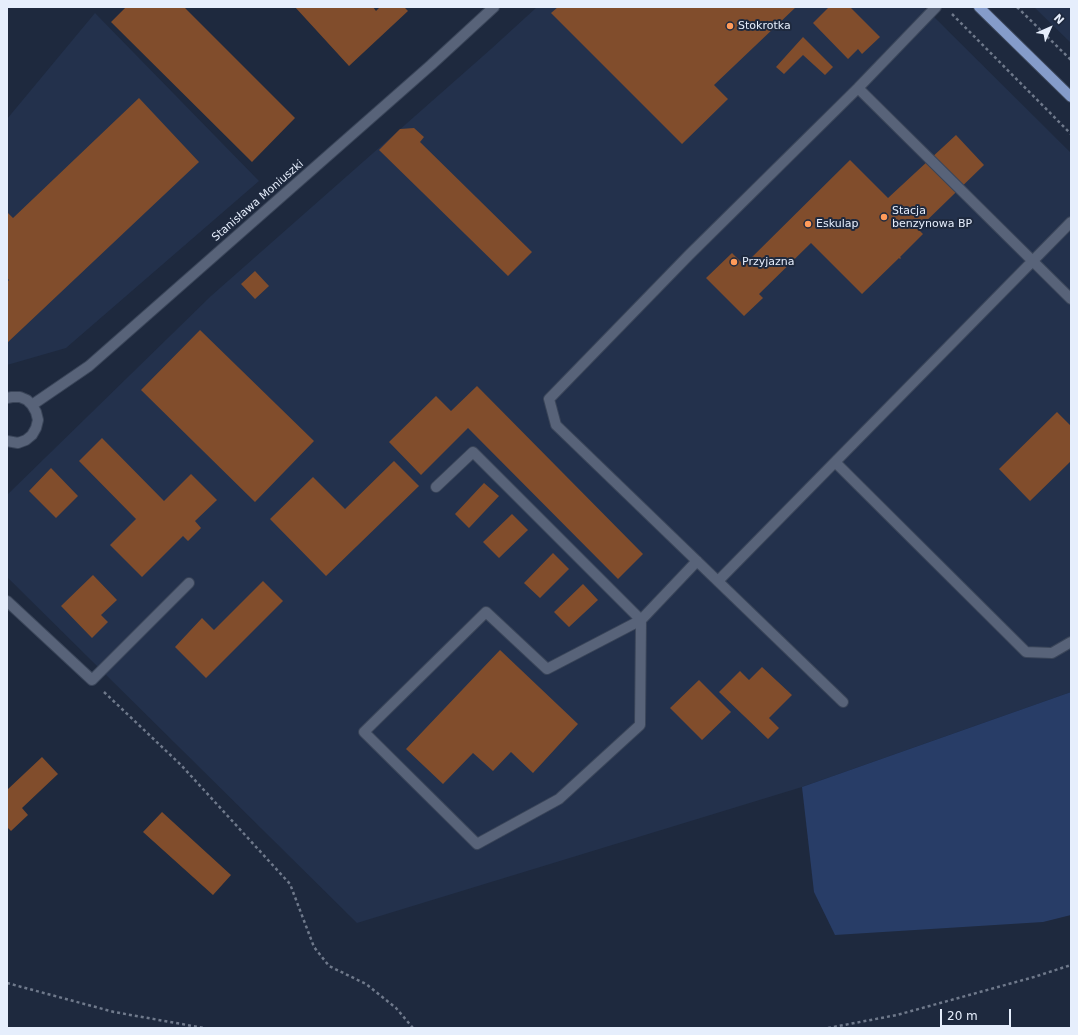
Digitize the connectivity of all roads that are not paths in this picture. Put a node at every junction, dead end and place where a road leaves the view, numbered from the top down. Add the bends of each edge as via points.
1 (494, 7) edge
2 (936, 7) edge
3 (979, 7) edge
4 (858, 88) junction
5 (1071, 97) edge
6 (1071, 222) edge
7 (1034, 260) junction
8 (1071, 298) edge
9 (7, 398) edge
10 (32, 405) junction
11 (7, 441) edge
12 (835, 462) junction
13 (436, 487) dead end
14 (697, 561) junction
15 (718, 581) junction
16 (189, 583) dead end
17 (7, 601) edge
18 (641, 620) junction
19 (1071, 642) edge
20 (843, 702) dead end

1 - 10 street, Stanisława Moniuszki via 89,366
2 - 4 street
3 - 5 main road
4 - 7 street
4 - 14 street via 689,255 549,399 556,425
6 - 7 street
7 - 8 street
7 - 12 street
9 - 10 street via 20,397
10 - 11 street via 38,420 32,435 18,443
12 - 15 street
12 - 19 street via 1026,652 1052,653
13 - 18 street via 473,452
14 - 15 street
14 - 18 street
15 - 20 street
16 - 17 street via 92,680
18 - 18 street via 547,669 486,612 364,732 477,844 559,799 640,725

